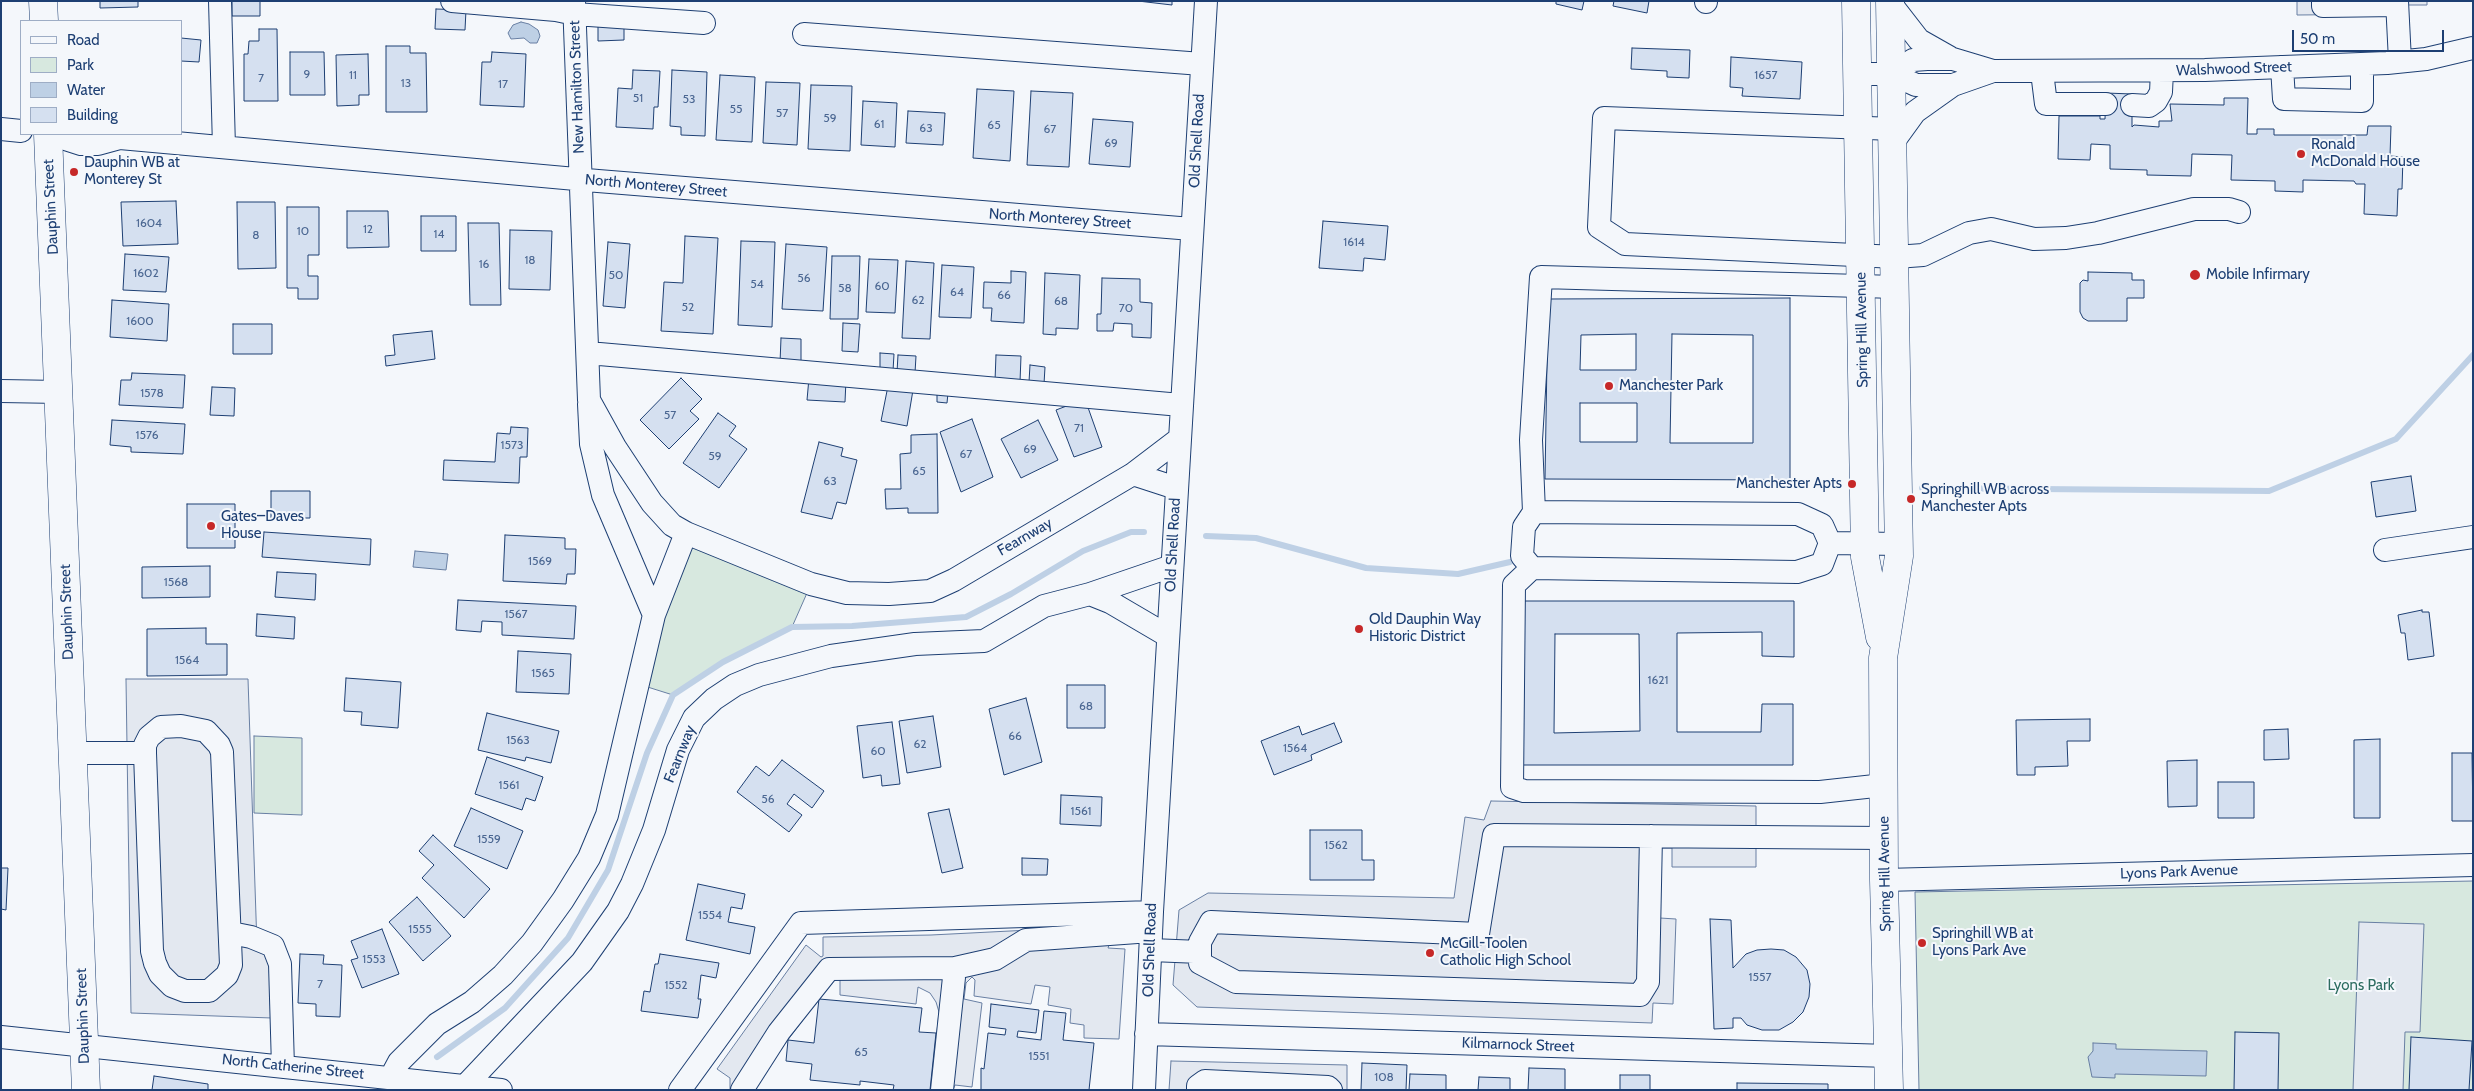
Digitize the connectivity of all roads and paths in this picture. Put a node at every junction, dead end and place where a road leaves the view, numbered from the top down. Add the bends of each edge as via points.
1 (43, 1) edge
2 (220, 1) edge
3 (452, 1) edge
4 (1206, 1) edge
5 (1856, 1) edge
6 (2324, 1) edge
7 (1890, 2) edge
8 (2397, 3) edge
9 (574, 8) edge
10 (44, 20) edge
11 (704, 23) dead end
12 (804, 34) dead end
13 (2473, 48) edge
14 (1953, 59) junction
15 (2400, 61) junction
16 (1202, 64) junction
17 (2362, 64) junction
18 (2282, 67) junction
19 (1993, 71) junction
20 (2162, 71) junction
21 (2042, 72) junction
22 (1858, 74) junction
23 (1892, 74) junction
24 (1953, 85) junction
25 (2106, 104) dead end
26 (2132, 105) dead end
27 (1859, 128) junction
28 (1, 129) edge
29 (20, 131) edge
30 (49, 135) edge
31 (52, 135) edge
32 (1894, 135) junction
33 (116, 136) edge
34 (224, 146) junction
35 (580, 180) junction
36 (2239, 212) dead end
37 (1192, 229) junction
38 (1861, 256) junction
39 (1896, 257) junction
40 (1861, 287) junction
41 (1896, 287) junction
42 (588, 353) junction
43 (1, 391) edge
44 (60, 392) junction
45 (589, 400) junction
46 (1181, 406) junction
47 (1180, 439) junction
48 (1133, 474) junction
49 (1176, 488) junction
50 (1534, 512) junction
51 (686, 534) junction
52 (2473, 537) edge
53 (1830, 543) junction
54 (1864, 544) junction
55 (1899, 544) junction
56 (2385, 550) dead end
57 (1172, 566) junction
58 (1532, 568) junction
59 (1090, 594) junction
60 (654, 614) junction
61 (1168, 636) junction
62 (1884, 658) junction
63 (71, 753) junction
64 (145, 753) junction
65 (1884, 785) junction
66 (1651, 836) junction
67 (1884, 838) junction
68 (2473, 865) edge
69 (1884, 880) junction
70 (1151, 931) junction
71 (231, 933) junction
72 (1200, 952) junction
73 (955, 968) junction
74 (1146, 1034) junction
75 (1, 1037) edge
76 (84, 1045) junction
77 (1889, 1056) junction
78 (283, 1067) junction
79 (391, 1077) junction
80 (315, 1080) edge
81 (465, 1086) junction
82 (86, 1090) edge
83 (501, 1090) edge
84 (680, 1090) edge
85 (742, 1090) edge
86 (942, 1090) edge
87 (1144, 1090) edge
88 (1198, 1090) edge
89 (1331, 1090) edge
90 (1889, 1090) edge

1 - 10 main road
2 - 34 street
3 - 9 street via 556,10
4 - 16 street, Old Shell Road
5 - 22 main road, Spring Hill Avenue
6 - 8 street via 2324,6
7 - 14 street, Walshwood Street via 1918,40
7 - 23 main road, Spring Hill Avenue
8 - 15 street
9 - 11 street
9 - 35 street, New Hamilton Street
12 - 16 street
13 - 15 street, Walshwood Street via 2426,59
14 - 19 street, Walshwood Street
14 - 23 street, Walshwood Street via 1913,60
15 - 17 street, Walshwood Street
16 - 37 street, Old Shell Road
17 - 18 street, Walshwood Street
17 - 18 street via 2362,101 2284,99
18 - 20 street, Walshwood Street
19 - 21 street, Walshwood Street
19 - 24 street, Walshwood Street
20 - 21 street, Walshwood Street
20 - 26 street via 2161,92 2156,101 2149,106
21 - 25 street via 2046,104
22 - 23 street, Walshwood Street
22 - 27 main road, Spring Hill Avenue
23 - 24 street, Walshwood Street via 1916,86
23 - 32 main road, Spring Hill Avenue
24 - 32 street, Walshwood Street via 1915,112
27 - 32 street
27 - 38 main road, Spring Hill Avenue
27 - 38 street via 1604,118 1599,227 1625,244
28 - 29 street
30 - 44 main road, Dauphin Street
31 - 33 street, North Monterey Street via 81,144 98,144
32 - 39 main road, Spring Hill Avenue
33 - 34 street, North Monterey Street
34 - 35 street, North Monterey Street
35 - 37 street, North Monterey Street
35 - 42 street, New Hamilton Street
36 - 39 street via 2194,209 2098,234 2066,238 2034,239 1992,229 1969,233 1923,256
37 - 46 street, Old Shell Road
38 - 39 street
38 - 40 main road, Spring Hill Avenue
39 - 41 main road, Spring Hill Avenue
40 - 41 street
40 - 50 street via 1541,277 1531,440
40 - 54 main road, Spring Hill Avenue
41 - 55 main road, Spring Hill Avenue
42 - 45 street, Fearnway
42 - 46 street
43 - 44 street
44 - 63 main road, Dauphin Street
45 - 51 street, Fearnway via 652,504 672,525
45 - 60 street, Fearnway via 591,444 603,495
46 - 47 street, Old Shell Road
47 - 48 street, Fearnway
47 - 49 street, Old Shell Road
48 - 49 street
48 - 51 street, Fearnway via 954,580 930,590 889,594 847,593 811,584
49 - 57 street, Old Shell Road
50 - 53 street via 1798,514 1822,525
50 - 58 street via 1524,526 1522,556
51 - 60 street
52 - 56 street
53 - 54 street
53 - 58 street via 1822,564 1797,572
54 - 55 street
54 - 62 main road, Spring Hill Avenue
55 - 62 main road, Spring Hill Avenue
57 - 59 street, Fearnway
57 - 61 street, Old Shell Road
58 - 65 street via 1514,585 1512,787 1524,791 1820,792
59 - 61 street
59 - 81 street, Fearnway via 1044,606 984,641 914,644 831,656 759,675 714,699 694,718 678,750 654,830 618,911 582,962
60 - 79 street via 607,815 589,858 532,943 472,1002 438,1024 399,1062
61 - 70 street, Old Shell Road
62 - 65 main road, Spring Hill Avenue
63 - 64 street
63 - 76 main road, Dauphin Street
64 - 71 street via 149,737 161,728 171,726 206,731 219,745 222,752
64 - 71 street via 152,951 160,974 172,986 185,991 209,991 227,975 231,965
65 - 67 main road, Spring Hill Avenue
66 - 67 street
66 - 72 street via 1494,835 1478,934 1211,922 1200,942
66 - 72 street via 1648,982 1640,995 1236,982 1200,963
67 - 69 main road, Spring Hill Avenue
68 - 69 street, Lyons Park Avenue
69 - 77 main road, Spring Hill Avenue
70 - 72 street
70 - 73 street via 1026,940 995,959
70 - 74 street, Old Shell Road
70 - 84 street via 801,922
71 - 78 street via 273,946 280,964
73 - 85 street via 829,969 779,1032
73 - 86 street
74 - 77 street, Kilmarnock Street
74 - 87 street, Old Shell Road
75 - 76 street, North Catherine Street
76 - 78 street, North Catherine Street
76 - 82 main road, Dauphin Street
77 - 90 main road, Spring Hill Avenue
78 - 80 street, North Catherine Street
79 - 80 street, North Catherine Street
79 - 81 street, North Catherine Street
81 - 83 street, North Catherine Street
88 - 89 street via 1205,1081 1328,1087

